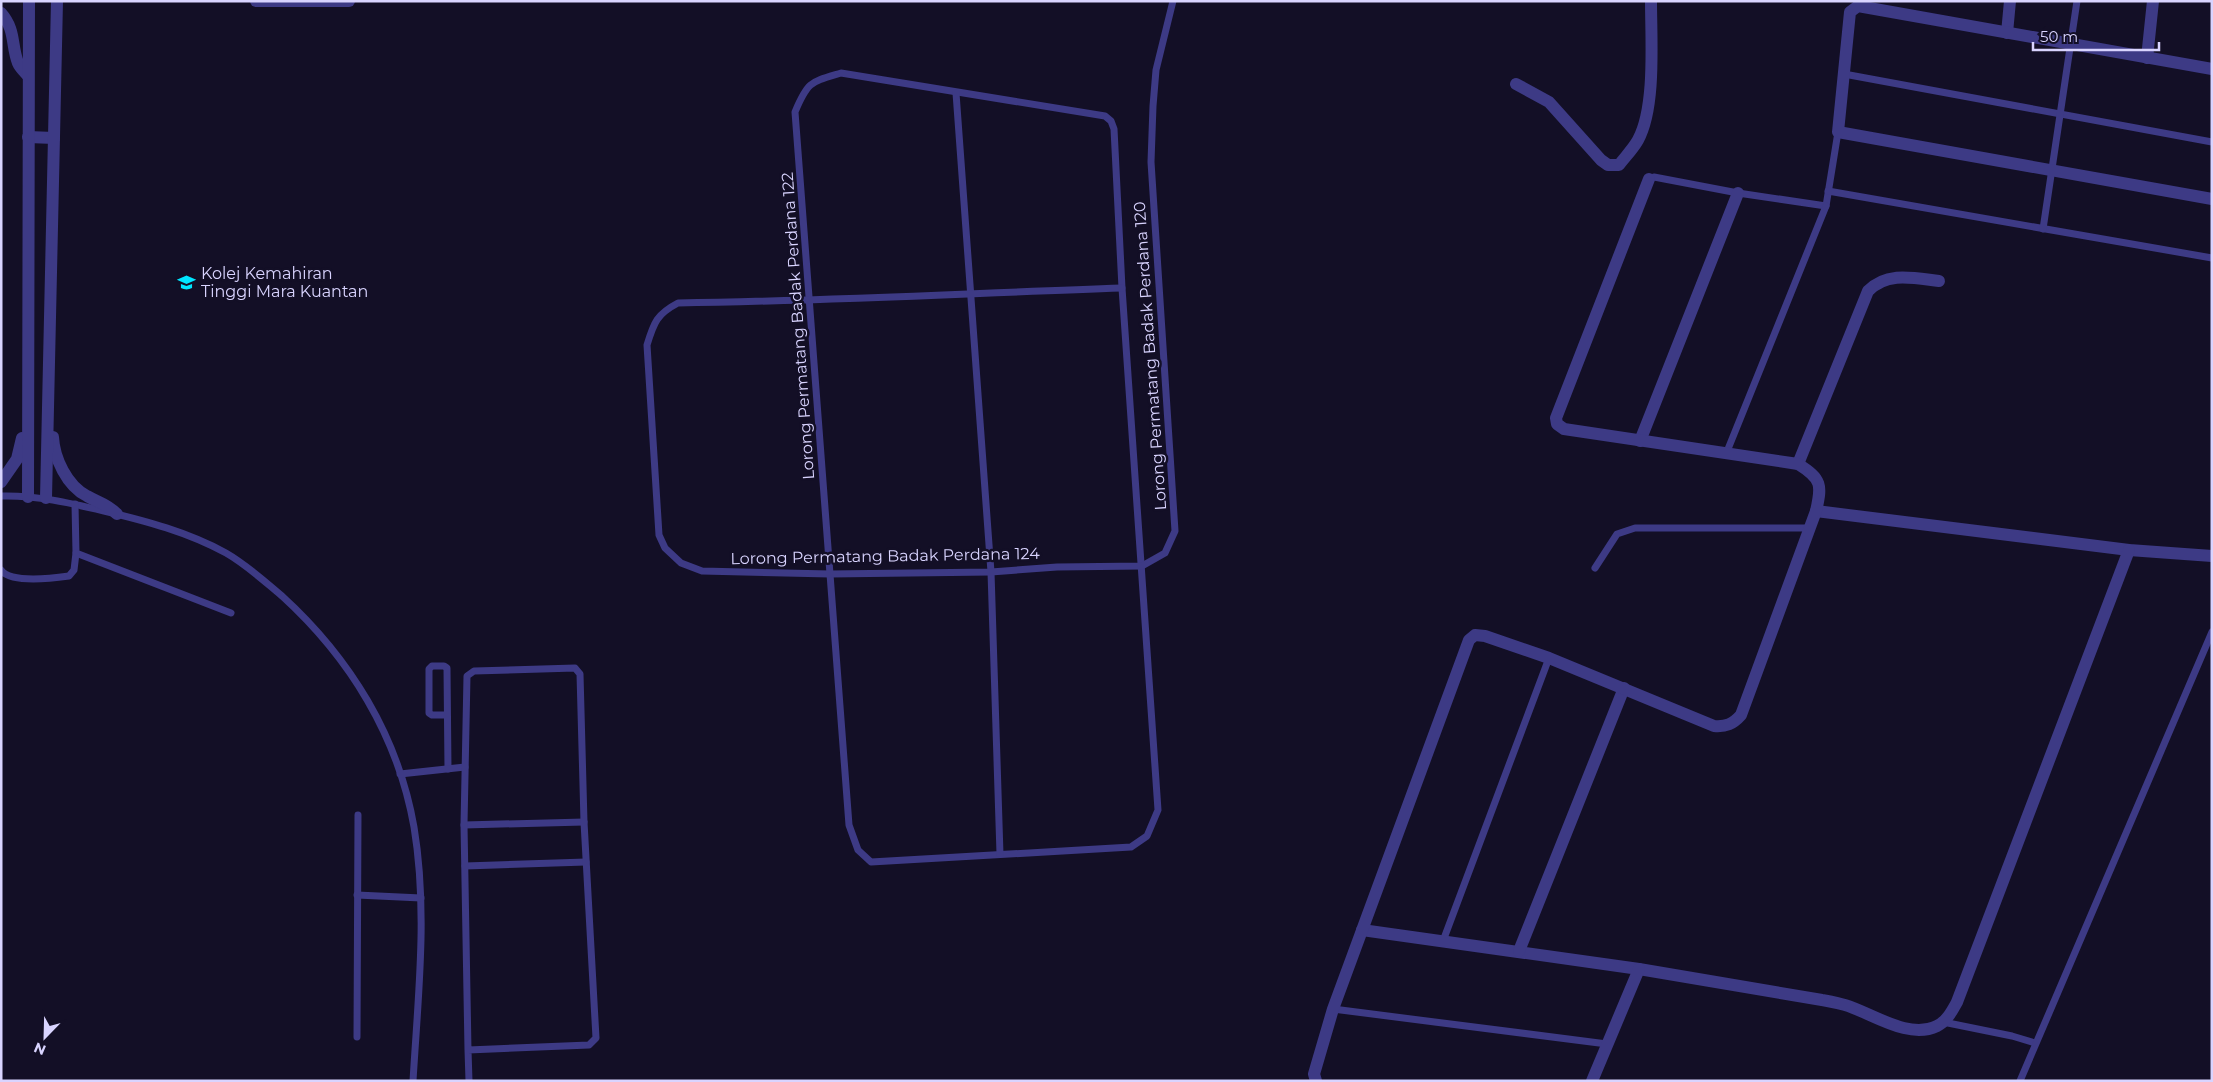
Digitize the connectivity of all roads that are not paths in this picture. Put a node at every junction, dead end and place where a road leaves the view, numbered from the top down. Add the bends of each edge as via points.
1 (29, 1) edge
2 (57, 1) edge
3 (64, 1) edge
4 (256, 1) edge
5 (1172, 1) edge
6 (1652, 1) edge
7 (2010, 1) edge
8 (2078, 1) edge
9 (2153, 1) edge
10 (349, 2) edge
11 (1, 13) edge
12 (2007, 33) junction
13 (2072, 46) junction
14 (2147, 58) junction
15 (2212, 69) edge
16 (1844, 74) junction
17 (28, 76) junction
18 (1516, 84) dead end
19 (956, 93) junction
20 (2060, 114) junction
21 (1838, 132) junction
22 (28, 137) junction
23 (54, 138) junction
24 (2212, 142) edge
25 (2052, 172) junction
26 (1649, 179) joint
27 (1828, 191) junction
28 (1738, 192) junction
29 (2212, 199) edge
30 (1826, 206) junction
31 (2043, 230) junction
32 (2212, 258) edge
33 (1938, 281) dead end
34 (1122, 288) junction
35 (970, 293) junction
36 (810, 301) junction
37 (28, 419) junction
38 (48, 421) junction
39 (1640, 441) junction
40 (1726, 454) junction
41 (1798, 464) junction
42 (1, 482) edge
43 (1, 496) edge
44 (28, 497) junction
45 (46, 498) junction
46 (75, 504) junction
47 (1816, 511) junction
48 (117, 514) junction
49 (1810, 528) junction
50 (2129, 550) junction
51 (76, 553) junction
52 (2212, 556) edge
53 (1142, 566) junction
54 (1595, 568) dead end
55 (1, 570) edge
56 (991, 572) junction
57 (830, 574) junction
58 (231, 613) dead end
59 (2212, 632) edge
60 (1549, 658) junction
61 (1624, 688) junction
62 (447, 715) junction
63 (465, 767) junction
64 (448, 768) junction
65 (400, 774) junction
66 (358, 815) dead end
67 (584, 822) junction
68 (464, 824) junction
69 (1000, 854) junction
70 (586, 862) junction
71 (465, 866) junction
72 (357, 895) junction
73 (420, 898) junction
74 (1362, 930) junction
75 (1443, 941) junction
76 (1519, 951) junction
77 (1639, 969) junction
78 (1333, 1009) junction
79 (1942, 1021) junction
80 (358, 1037) dead end
81 (2035, 1043) junction
82 (1607, 1044) junction
83 (468, 1050) junction
84 (413, 1081) edge
85 (469, 1081) edge
86 (1316, 1081) edge
87 (1592, 1081) edge
88 (2020, 1081) edge

1 - 17 street
2 - 3 street
2 - 23 street
4 - 10 street
5 - 53 lane, Lorong Permatang Badak Perdana 120 via 1156,70 1152,162 1175,531 1166,553
6 - 18 street via 1650,96 1645,123 1638,140 1619,165 1608,165 1601,160 1549,102
7 - 12 street
8 - 13 lane
9 - 14 street
11 - 17 street via 15,39 18,64
12 - 13 street
12 - 16 street via 1858,6 1850,12
13 - 14 street
13 - 20 lane
14 - 15 street
16 - 20 lane
16 - 21 street
17 - 22 street
19 - 34 lane, Lorong Permatang Badak Perdana 122 via 1105,116 1111,121 1114,128
19 - 35 lane
19 - 36 lane, Lorong Permatang Badak Perdana 122 via 841,73 813,82 802,97 795,112
20 - 24 lane
20 - 25 lane
21 - 25 street
21 - 27 lane
22 - 23 street
22 - 37 street
23 - 38 street
25 - 29 street
25 - 31 lane
26 - 28 lane via 1654,176
26 - 39 street via 1556,418 1557,424 1564,429
27 - 30 lane
27 - 31 lane
28 - 30 lane
28 - 39 street
30 - 40 lane
31 - 32 lane
33 - 41 street via 1885,278 1868,291
34 - 35 lane
34 - 53 lane, Lorong Permatang Badak Perdana 122
35 - 36 lane
35 - 56 lane
36 - 57 lane, Lorong Permatang Badak Perdana 122
36 - 57 lane, Lorong Permatang Badak Perdana 124 via 678,303 662,311 646,345 659,535 665,548 681,563 702,571
37 - 42 street via 23,424 20,451
37 - 44 street
38 - 45 street
38 - 48 street via 55,452 68,479 85,496 108,504
39 - 40 street
40 - 41 street
41 - 47 street via 1812,472 1819,481 1821,490
43 - 44 lane
44 - 45 lane
45 - 46 lane
46 - 48 lane
46 - 51 lane
47 - 49 street
47 - 50 street
48 - 65 lane via 196,538 226,553 254,572 299,612 340,659 371,704 388,738
49 - 54 lane via 1635,528 1617,534
49 - 61 street via 1741,715 1734,723 1714,726
50 - 52 street
50 - 79 street via 1957,1002
51 - 55 lane via 70,576 28,578 7,576
51 - 58 lane
53 - 56 lane, Lorong Permatang Badak Perdana 124
53 - 69 lane, Lorong Permatang Badak Perdana 122 via 1158,810 1147,836 1131,847
56 - 57 lane, Lorong Permatang Badak Perdana 124
56 - 69 lane
57 - 69 lane, Lorong Permatang Badak Perdana 122 via 849,825 858,850 871,862
59 - 81 lane
60 - 61 street
60 - 74 street via 1485,636 1469,640
60 - 75 lane
61 - 76 street
62 - 62 lane via 447,668 432,666 429,668 429,713
62 - 64 lane
63 - 64 lane
63 - 67 lane via 466,676 470,673 575,668 580,674
63 - 68 lane
64 - 65 lane
65 - 73 lane via 413,825
66 - 72 lane
67 - 68 lane
67 - 70 lane
68 - 71 lane
70 - 71 lane
70 - 83 lane via 596,1038 593,1043 590,1046
71 - 83 lane
72 - 73 lane
72 - 80 lane
73 - 84 lane via 422,934
74 - 75 street
74 - 78 street
75 - 76 street
76 - 77 street
77 - 79 street via 1845,1005 1906,1028 1922,1029 1937,1026
77 - 82 street
78 - 82 lane
78 - 86 street via 1314,1074
79 - 81 lane
81 - 88 lane
82 - 87 street
83 - 85 lane

